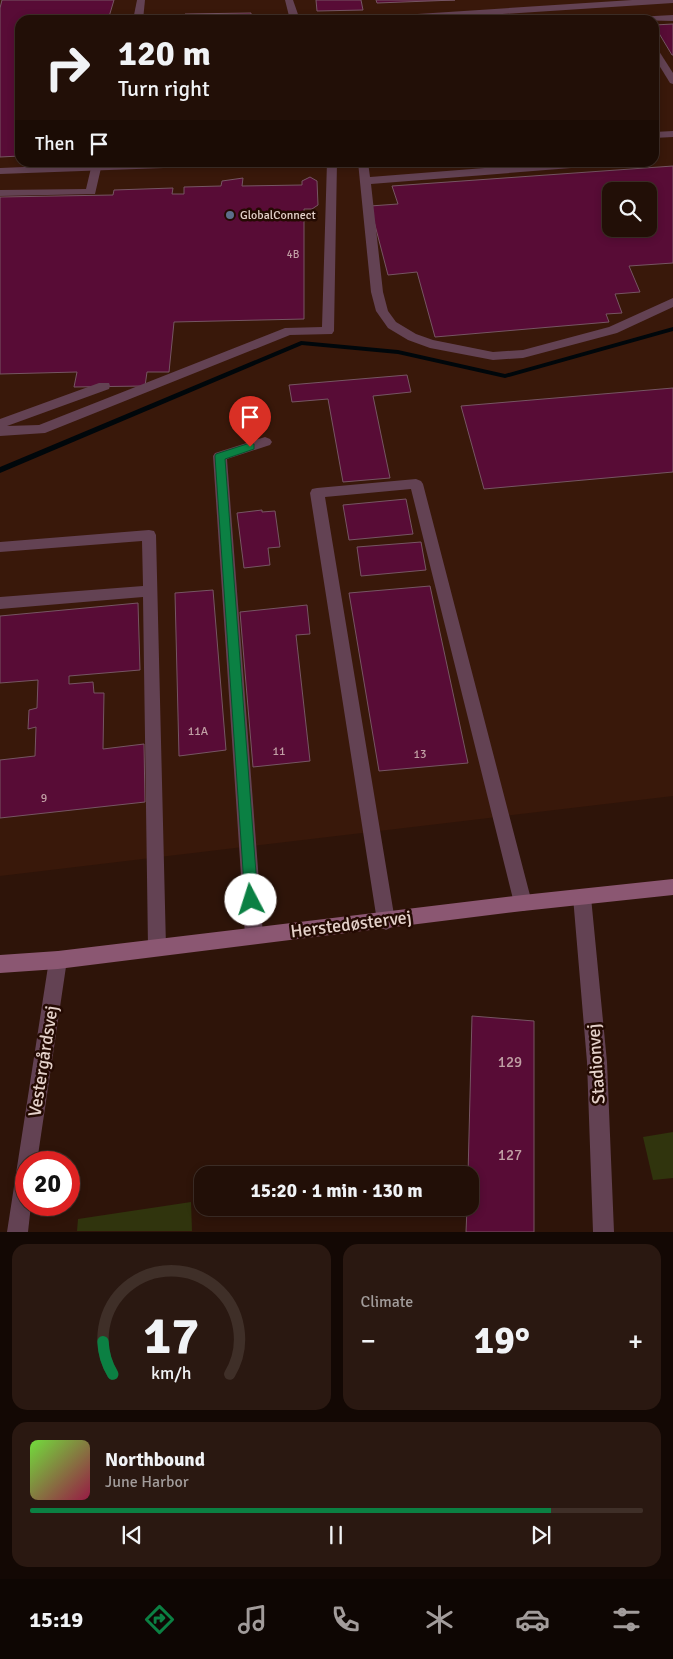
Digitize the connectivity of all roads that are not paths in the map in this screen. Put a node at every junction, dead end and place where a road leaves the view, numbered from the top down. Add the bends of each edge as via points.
1 (141, 0) edge
2 (289, 0) edge
3 (673, 0) edge
4 (139, 15) edge
5 (294, 15) edge
6 (446, 15) edge
7 (673, 18) edge
8 (659, 19) edge
9 (659, 58) edge
10 (673, 81) edge
11 (673, 134) edge
12 (659, 135) edge
13 (102, 167) edge
14 (332, 167) edge
15 (364, 167) edge
16 (545, 167) edge
17 (96, 168) junction
18 (0, 171) edge
19 (366, 181) junction
20 (0, 193) edge
21 (673, 302) edge
22 (104, 386) dead end
23 (0, 424) edge
24 (0, 430) edge
25 (265, 442) dead end
26 (0, 547) edge
27 (150, 591) junction
28 (0, 603) edge
29 (673, 887) edge
30 (582, 897) junction
31 (523, 903) junction
32 (386, 920) junction
33 (254, 935) junction
34 (157, 947) junction
35 (58, 960) junction
36 (0, 964) edge
37 (29, 1151) edge
38 (19, 1216) edge
39 (17, 1232) edge
40 (604, 1232) edge

1 - 4 street
2 - 5 street
3 - 6 street
7 - 8 street
9 - 10 street
11 - 12 street
13 - 17 street
14 - 24 street via 328,331 289,331 40,430
15 - 19 street
16 - 19 street
17 - 18 street
17 - 20 street via 91,192
19 - 21 street via 377,292 382,311 392,325 412,337 478,354 523,354 613,330
22 - 23 street
25 - 33 street via 220,456
26 - 27 street via 149,535
27 - 28 street
27 - 34 street
29 - 30 street, Herstedøstervej
30 - 31 street, Herstedøstervej
30 - 40 street, Stadionvej via 597,1062
31 - 32 street, Herstedøstervej
31 - 32 street via 416,484 317,493
32 - 33 street, Herstedøstervej
33 - 34 street, Herstedøstervej
34 - 35 street, Herstedøstervej
35 - 36 street, Herstedøstervej
35 - 37 street, Vestergårdsvej
38 - 39 street

